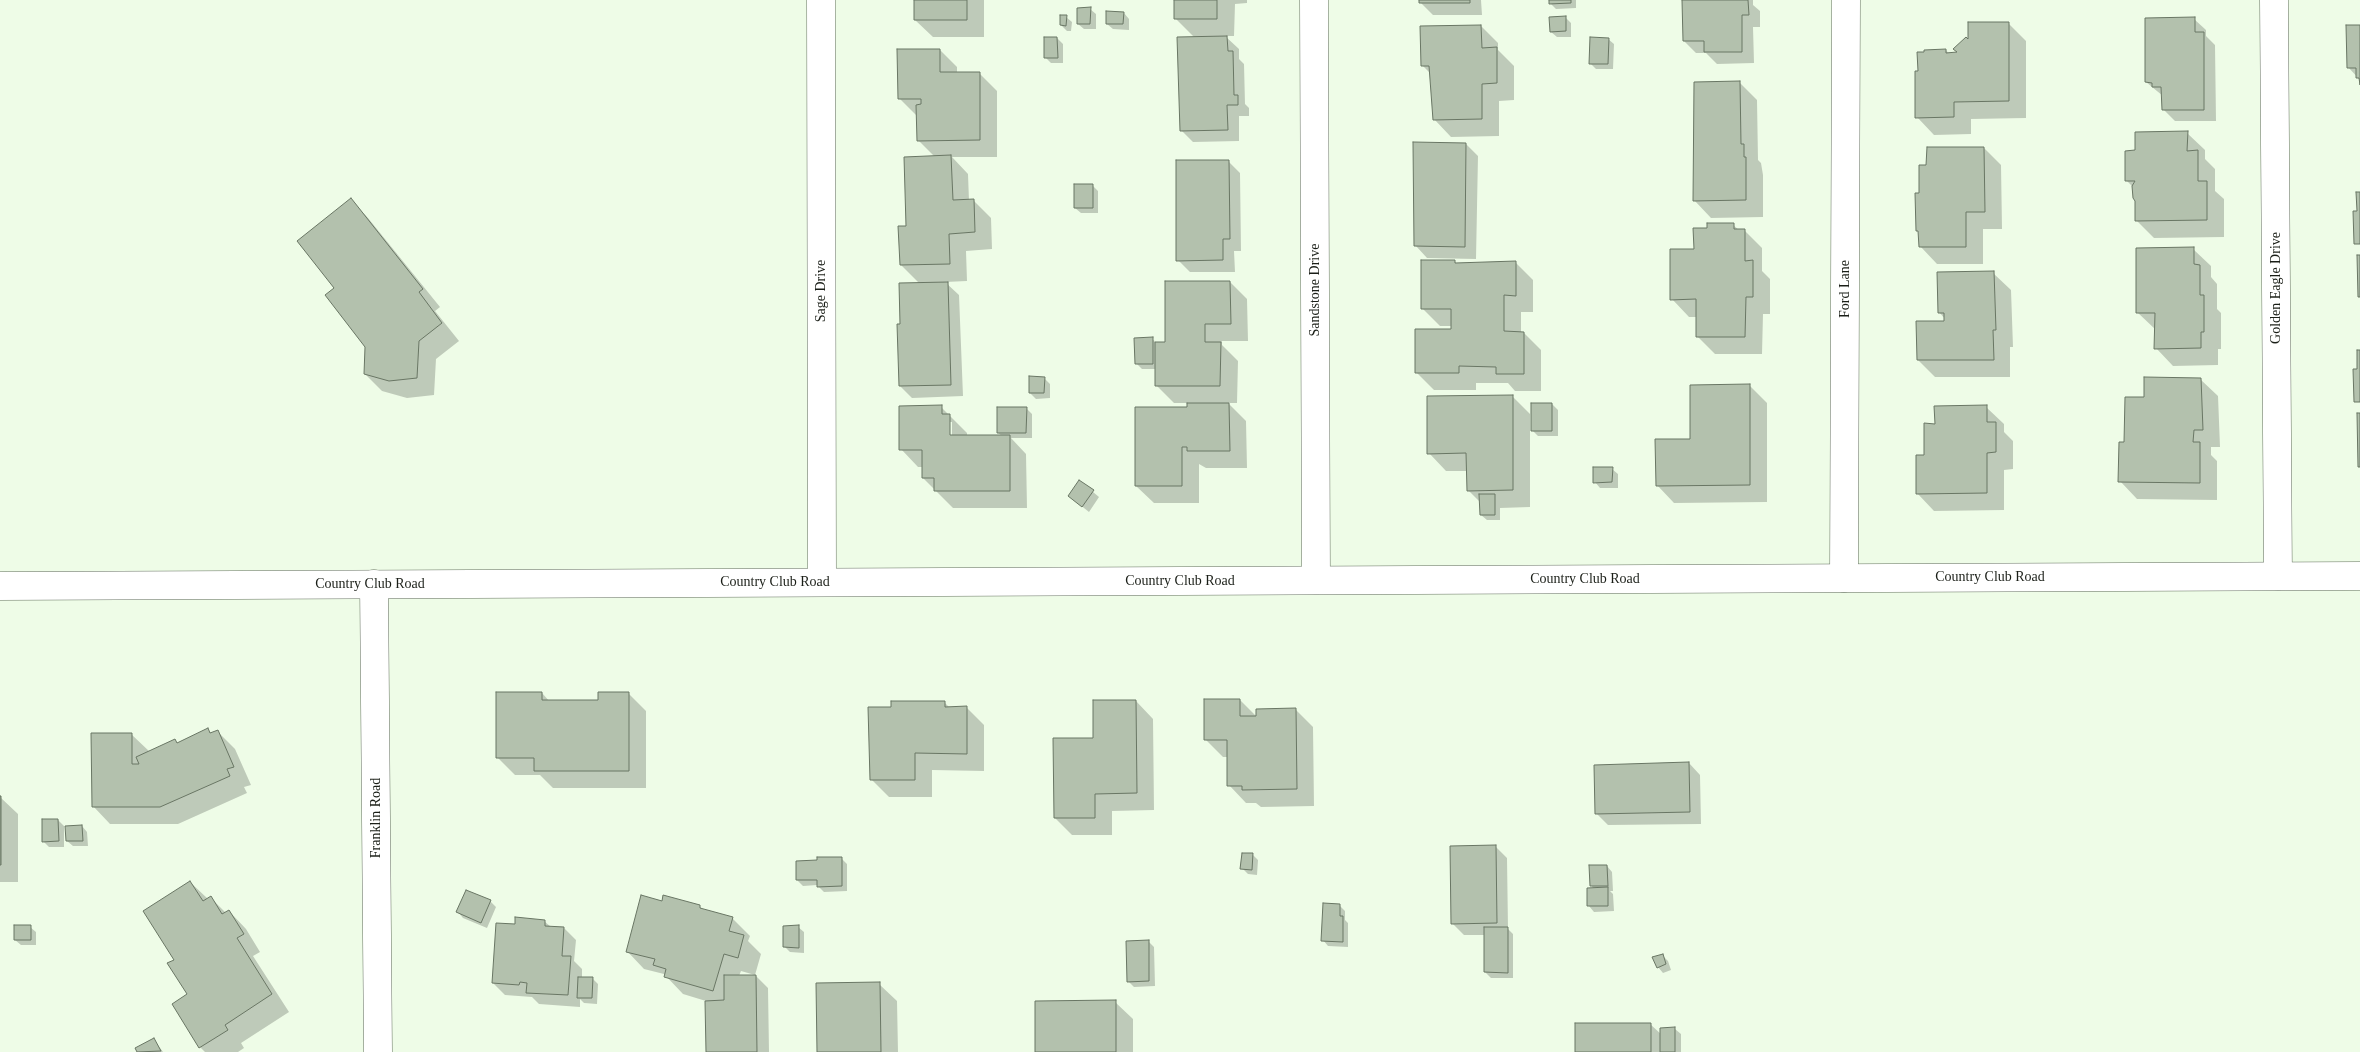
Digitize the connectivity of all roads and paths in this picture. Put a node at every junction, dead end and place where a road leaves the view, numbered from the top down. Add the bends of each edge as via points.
1 (820, 0) edge
2 (1314, 0) edge
3 (1846, 0) edge
4 (2274, 0) edge
5 (2278, 576) junction
6 (2360, 576) edge
7 (1844, 578) junction
8 (1316, 580) junction
9 (822, 582) junction
10 (374, 584) junction
11 (0, 586) edge
12 (378, 1052) edge

1 - 9 street, Sage Drive
2 - 8 street, Sandstone Drive
3 - 7 street, Ford Lane
4 - 5 street, Golden Eagle Drive
5 - 6 street, Country Club Road
5 - 7 street, Country Club Road
7 - 8 street, Country Club Road
8 - 9 street, Country Club Road
9 - 10 street, Country Club Road
10 - 11 street, Country Club Road
10 - 12 street, Franklin Road

